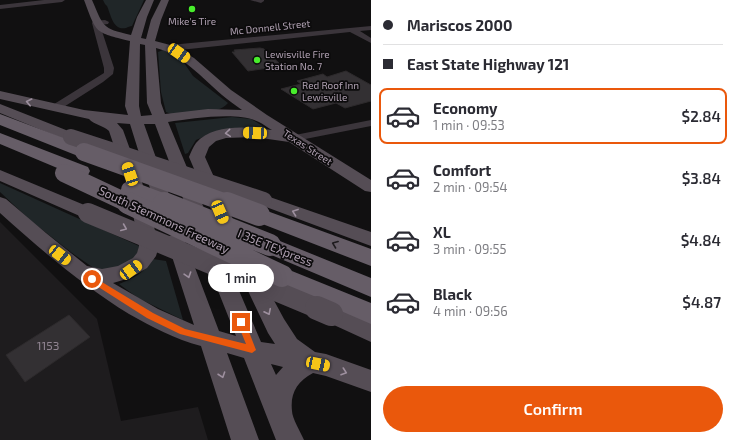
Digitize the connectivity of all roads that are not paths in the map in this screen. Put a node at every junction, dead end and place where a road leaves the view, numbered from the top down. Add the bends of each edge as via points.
1 (62, 0) edge
2 (88, 0) edge
3 (97, 0) edge
4 (150, 0) edge
5 (164, 0) edge
6 (253, 0) edge
7 (261, 1) dead end
8 (0, 7) edge
9 (101, 23) junction
10 (371, 28) edge
11 (352, 30) junction
12 (152, 35) junction
13 (136, 36) junction
14 (167, 39) junction
15 (371, 41) edge
16 (184, 46) junction
17 (190, 60) junction
18 (0, 95) edge
19 (229, 95) junction
20 (0, 108) edge
21 (55, 108) junction
22 (218, 112) junction
23 (85, 115) junction
24 (262, 118) junction
25 (0, 119) edge
26 (160, 119) junction
27 (136, 120) junction
28 (371, 123) edge
29 (0, 138) edge
30 (294, 138) junction
31 (0, 148) edge
32 (76, 165) junction
33 (0, 175) edge
34 (371, 187) edge
35 (0, 203) edge
36 (261, 208) junction
37 (371, 239) edge
38 (371, 258) edge
39 (81, 272) junction
40 (371, 288) edge
41 (371, 314) edge
42 (371, 332) edge
43 (209, 339) junction
44 (252, 350) junction
45 (310, 362) junction
46 (371, 381) edge
47 (279, 414) junction
48 (245, 440) edge
49 (290, 440) edge

1 - 8 street
2 - 9 main road
3 - 9 main road
4 - 13 main road
5 - 12 main road
6 - 7 street
9 - 13 main road, Texas Street via 99,28 109,33
9 - 21 street via 108,74
10 - 11 street, Mc Donnell Street
11 - 15 street
11 - 16 street, Mc Donnell Street
12 - 13 main road, Texas Street
12 - 14 main road, Texas Street
12 - 14 main road
12 - 26 main road via 154,103
13 - 27 main road via 132,106
14 - 16 main road, Texas Street
14 - 17 main road, Texas Street
16 - 17 main road, Texas Street
17 - 19 main road, Texas Street
21 -> 18 main road
19 - 22 main road via 232,100 230,107
19 - 24 main road, Texas Street
20 - 36 main road, South Stemmons Freeway, bridge
21 - 23 main road
22 - 24 main road
22 - 26 main road
23 - 27 main road
23 - 39 main road via 108,123 116,130 136,188 149,246 146,256 140,263 123,273 102,277
24 - 30 main road, Texas Street
25 - 32 highway, South Stemmons Freeway
26 - 27 main road
26 - 44 main road
27 -> 43 main road
28 - 30 street
29 - 32 highway, I 35E TEXpress
30 - 34 main road, Texas Street
30 -> 45 main road via 255,133 218,134 202,143 197,157 226,225 276,326 289,346
31 - 32 highway, South Stemmons Freeway
32 - 36 highway, South Stemmons Freeway, bridge
32 - 40 highway, I 35E TEXpress, bridge
32 - 41 highway, South Stemmons Freeway, bridge via 282,276
33 -> 42 main road, South Stemmons Freeway, bridge
35 - 39 main road
37 -> 36 main road, South Stemmons Freeway
38 -> 36 highway, South Stemmons Freeway
39 - 43 main road via 150,315 183,332
43 - 44 main road
43 -> 48 main road
44 - 45 main road
44 - 47 main road
45 -> 46 main road
45 - 47 main road via 294,371 281,387
47 - 49 main road

